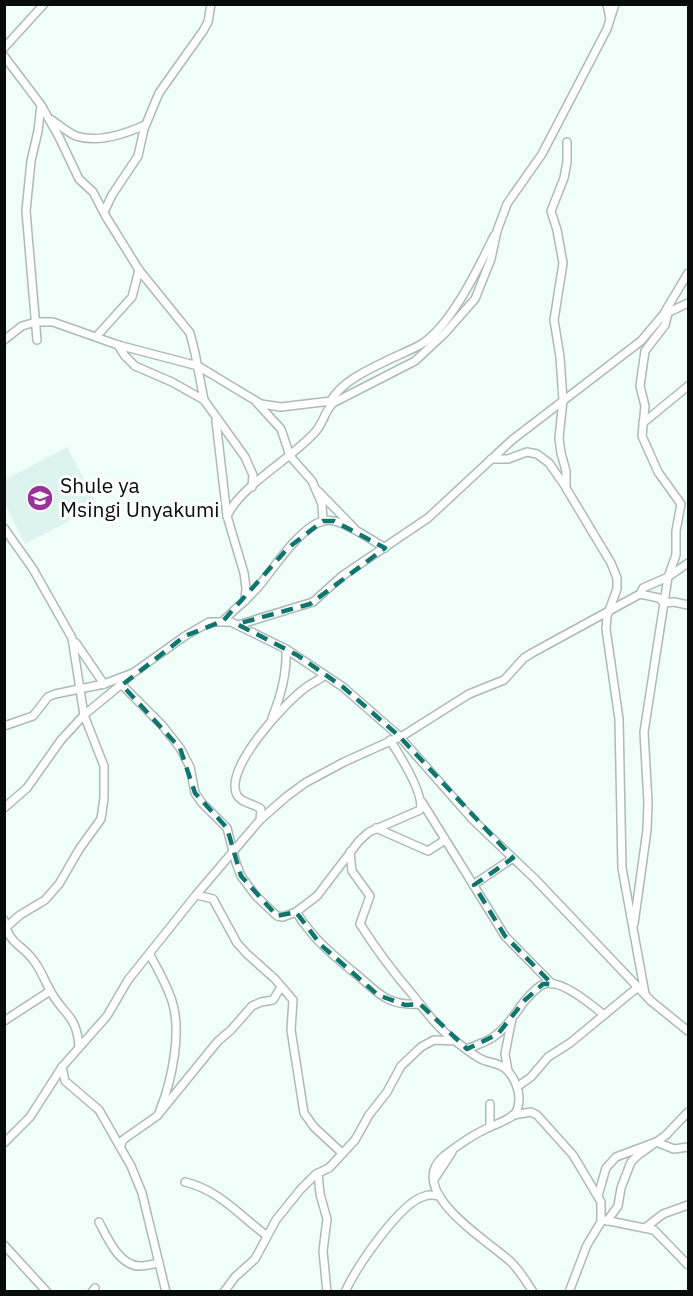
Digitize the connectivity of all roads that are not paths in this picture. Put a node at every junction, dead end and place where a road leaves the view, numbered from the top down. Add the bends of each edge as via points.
1 (44, 4) edge
2 (211, 4) edge
3 (607, 4) edge
4 (615, 4) edge
5 (611, 22) junction
6 (4, 48) edge
7 (4, 56) edge
8 (41, 105) junction
9 (50, 118) junction
10 (145, 126) junction
11 (567, 142) dead end
12 (89, 187) junction
13 (108, 203) junction
14 (104, 212) junction
15 (497, 231) junction
16 (139, 270) junction
17 (688, 273) edge
18 (688, 303) edge
19 (35, 311) junction
20 (665, 314) junction
21 (36, 322) junction
22 (53, 322) junction
23 (96, 337) junction
24 (4, 340) edge
25 (37, 340) dead end
26 (118, 345) junction
27 (198, 366) junction
28 (688, 386) edge
29 (204, 400) junction
30 (563, 400) junction
31 (255, 401) junction
32 (330, 404) junction
33 (216, 418) junction
34 (643, 423) junction
35 (290, 456) junction
36 (489, 459) junction
37 (314, 486) junction
38 (252, 487) junction
39 (566, 488) junction
40 (227, 516) junction
41 (323, 520) junction
42 (4, 528) edge
43 (356, 530) junction
44 (385, 548) junction
45 (688, 563) edge
46 (668, 577) junction
47 (640, 594) junction
48 (245, 601) junction
49 (664, 603) junction
50 (688, 605) edge
51 (609, 612) junction
52 (223, 621) junction
53 (238, 625) junction
54 (72, 638) junction
55 (286, 649) junction
56 (133, 673) junction
57 (325, 675) junction
58 (104, 684) junction
59 (122, 685) junction
60 (80, 690) junction
61 (84, 715) junction
62 (271, 720) junction
63 (5, 726) edge
64 (399, 736) junction
65 (390, 740) junction
66 (422, 802) junction
67 (4, 808) edge
68 (260, 820) junction
69 (376, 828) junction
70 (445, 840) junction
71 (350, 852) junction
72 (233, 853) junction
73 (513, 858) junction
74 (473, 885) junction
75 (197, 895) junction
76 (296, 912) junction
77 (5, 925) edge
78 (633, 930) junction
79 (7, 937) edge
80 (150, 955) junction
81 (552, 984) junction
82 (281, 987) junction
83 (638, 987) junction
84 (50, 991) junction
85 (645, 994) junction
86 (420, 1004) junction
87 (604, 1015) junction
88 (512, 1018) junction
89 (4, 1021) edge
90 (688, 1031) edge
91 (456, 1041) junction
92 (79, 1047) junction
93 (467, 1049) junction
94 (62, 1066) junction
95 (508, 1071) junction
96 (517, 1087) junction
97 (490, 1104) dead end
98 (688, 1112) edge
99 (513, 1115) junction
100 (157, 1116) junction
101 (490, 1127) junction
102 (656, 1142) junction
103 (4, 1143) edge
104 (120, 1148) junction
105 (688, 1148) edge
106 (342, 1153) junction
107 (318, 1173) junction
108 (185, 1182) dead end
109 (438, 1196) junction
110 (598, 1196) junction
111 (688, 1205) edge
112 (604, 1220) junction
113 (99, 1222) dead end
114 (645, 1228) junction
115 (266, 1235) junction
116 (4, 1245) edge
117 (159, 1263) junction
118 (688, 1265) edge
119 (47, 1292) edge
120 (166, 1292) edge
121 (224, 1292) edge
122 (327, 1292) edge
123 (345, 1292) edge
124 (533, 1292) edge
125 (569, 1292) edge

1 - 6 street
2 - 10 street via 208,22 161,89
3 - 5 street
4 - 5 street
5 - 15 street via 542,154 507,204
7 - 8 street
8 - 9 street
8 - 19 street via 26,211
9 - 10 street via 70,133 88,138
9 - 12 street via 79,179
10 - 13 street via 138,156
11 - 30 street via 564,178 551,211 563,263 554,320
12 - 13 street
12 - 14 street
13 - 14 street
14 - 16 street
15 - 32 street via 454,309 434,335 353,379 336,393
15 - 32 street via 491,259 475,298 445,333 416,361
16 - 23 street via 132,297
16 - 27 street via 187,329
17 - 20 street
18 - 20 street
19 - 21 street
19 - 22 street
20 - 30 street via 641,340
20 - 34 street via 666,325 645,351 640,378 645,406
21 - 22 street
21 - 24 street via 22,326
21 - 25 street
22 - 23 street
23 - 26 street
26 - 27 street
26 - 29 street via 135,366
27 - 29 street
27 - 31 street
28 - 34 street
29 - 33 street
30 - 36 street
30 - 39 street via 559,438
31 - 32 street via 281,407
31 - 35 street via 281,429
32 - 35 street via 316,431
33 - 38 street via 245,456 253,475
33 - 40 street
34 - 46 street via 642,436 654,464 681,504 676,555
35 - 37 street
35 - 38 street
36 - 39 street via 508,459 527,452 537,454 549,463
36 - 44 street via 428,518
37 - 41 street via 322,504
37 - 43 street
38 - 40 street
39 - 51 street via 617,578
40 - 48 street via 244,573
41 - 43 street
41 - 48 street via 288,548
42 - 54 street via 33,569
43 - 44 street
44 - 53 street via 342,576 310,604
45 - 46 street
46 - 47 street via 643,588
46 - 49 street
47 - 49 street
47 - 51 street
48 - 52 street
49 - 50 street
49 - 78 street via 644,732 647,830
51 - 64 street via 524,658 504,680 469,694
51 - 78 street via 606,629 619,719 622,868
52 - 53 street
52 - 56 street via 210,622 185,636
53 - 55 street
54 - 58 street
54 - 60 street
55 - 57 street
55 - 62 street via 283,685
56 - 58 street
56 - 59 street
57 - 62 street
57 - 64 street
58 - 60 street
59 - 61 street
59 - 72 street via 180,748 190,767 195,793 227,828
60 - 61 street
60 - 63 street via 55,693 33,716
61 - 67 street via 27,788
61 - 77 street via 105,766 101,819 45,900
62 - 68 street via 247,753 236,779 237,795 259,807
64 - 65 street
64 - 73 street via 473,820
65 - 66 street
65 - 68 street via 305,783
66 - 69 street via 420,810 413,814
66 - 70 street
68 - 72 street
69 - 70 street via 428,851
69 - 71 street
70 - 74 street
71 - 76 street via 317,896
71 - 86 street via 352,871 370,896 360,924
72 - 75 street
72 - 76 street via 242,876 264,905 277,916
73 - 74 street
73 - 83 street
74 - 81 street via 505,936
75 - 80 street
75 - 82 street via 213,898 237,943
76 - 86 street via 321,945 378,995 405,1005
77 - 79 street
78 - 85 street
79 - 84 street via 34,961
80 - 92 street via 128,980 107,1016
80 - 100 street via 169,991 175,1022 171,1079
81 - 87 street via 570,991
81 - 88 street via 538,988
82 - 100 street via 273,1000 252,1006 218,1041
82 - 106 street via 294,1002 291,1030 304,1113
83 - 85 street
83 - 87 street
84 - 89 street
84 - 92 street via 74,1021
85 - 90 street
86 - 91 street
87 - 96 street via 548,1057
88 - 93 street via 493,1038
88 - 95 street via 505,1054
91 - 93 street
91 - 106 street via 434,1040 401,1066 355,1140
92 - 94 street
93 - 95 street
94 - 103 street via 30,1117
94 - 104 street via 65,1081 99,1110
95 - 96 street
96 - 99 street via 518,1108
97 - 101 street
98 - 102 street
99 - 101 street
99 - 110 street via 537,1115 573,1155
100 - 104 street via 127,1137
101 - 109 street via 453,1150 434,1179
102 - 105 street via 674,1149
102 - 110 street via 616,1156 606,1168
102 - 112 street via 631,1162 618,1206
104 - 117 street via 142,1193
106 - 107 street via 330,1168
107 - 115 street
107 - 122 street via 327,1219 323,1251
108 - 115 street via 219,1196
109 - 123 street via 423,1196 404,1211 372,1246
109 - 124 street via 460,1221 513,1264
110 - 112 street
111 - 114 street via 663,1214
112 - 114 street
112 - 125 street via 587,1245
113 - 117 street via 112,1246 128,1262 139,1266
114 - 118 street via 661,1235
115 - 121 street via 255,1259
116 - 119 street
117 - 120 street

